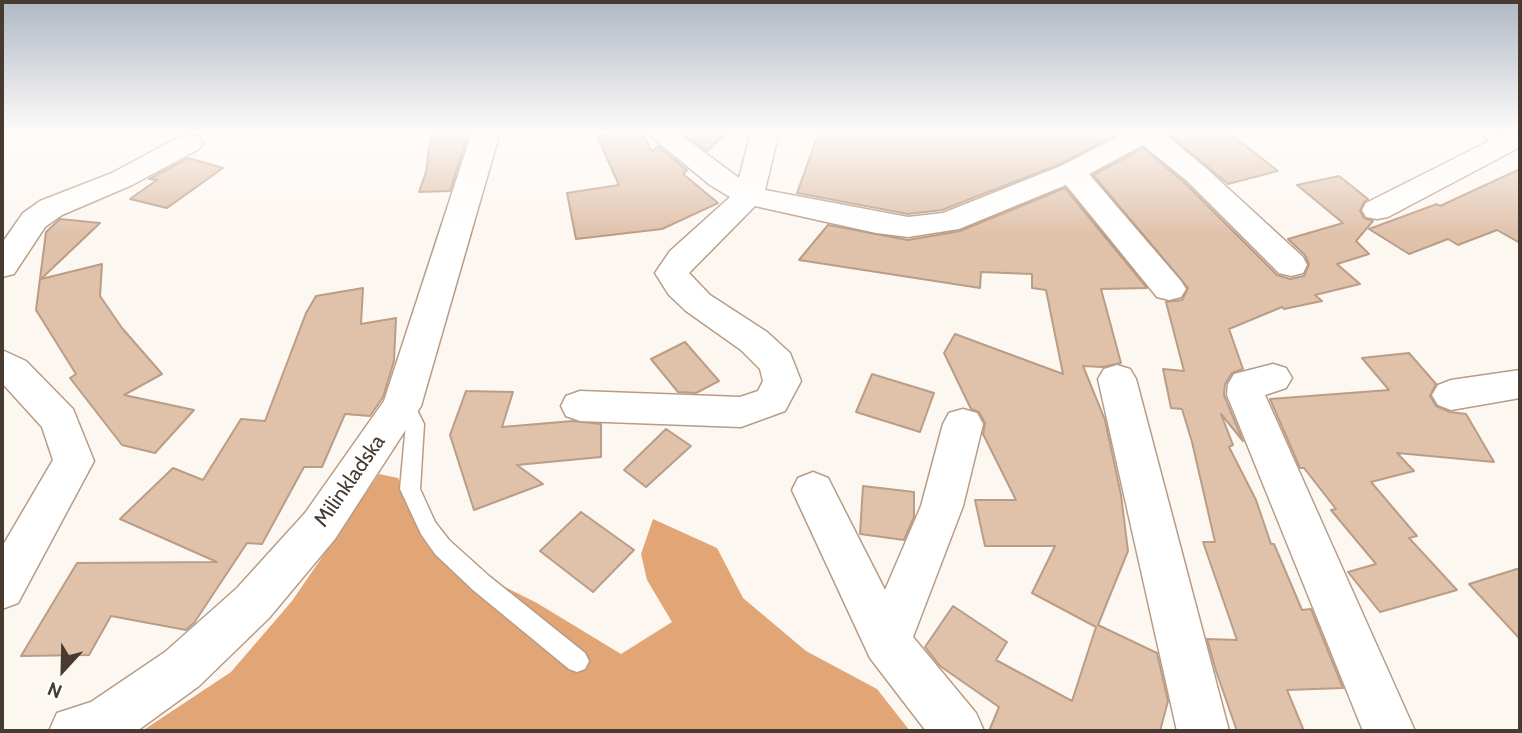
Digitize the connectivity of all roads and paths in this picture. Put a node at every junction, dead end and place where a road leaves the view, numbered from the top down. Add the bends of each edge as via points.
1 (146, 166) edge
2 (476, 166) edge
3 (705, 166) edge
4 (756, 166) edge
5 (1082, 166) edge
6 (1187, 166) edge
7 (1452, 166) edge
8 (1071, 172) junction
9 (749, 196) junction
10 (1377, 210) dead end
11 (1291, 265) dead end
12 (2, 267) edge
13 (1169, 289) dead end
14 (2, 364) edge
15 (1273, 378) dead end
16 (1117, 379) dead end
17 (1520, 384) edge
18 (1451, 395) dead end
19 (402, 406) junction
20 (580, 406) dead end
21 (963, 424) dead end
22 (813, 490) dead end
23 (2, 588) edge
24 (887, 642) junction
25 (577, 661) dead end
26 (75, 731) edge
27 (958, 731) edge
28 (1203, 731) edge
29 (1388, 731) edge

1 - 12 street via 51,208 34,220
2 - 19 street, Milinkladska
3 - 9 street
4 - 9 street
5 - 8 street
6 - 11 street
7 - 10 street
8 - 9 street via 948,222 908,227
8 - 13 street
9 - 20 street via 681,259 673,273 698,303 754,341 777,363 782,381 772,401 741,412
14 - 23 street via 59,420 74,461
15 - 29 street via 1247,384 1246,395
16 - 28 street
17 - 18 street
19 - 25 lane via 410,411 415,424 410,489 428,528 481,583
19 - 26 street, Milinkladska via 320,526 253,603 182,669 101,726
21 - 24 street via 942,506
22 - 24 street
24 - 27 street

